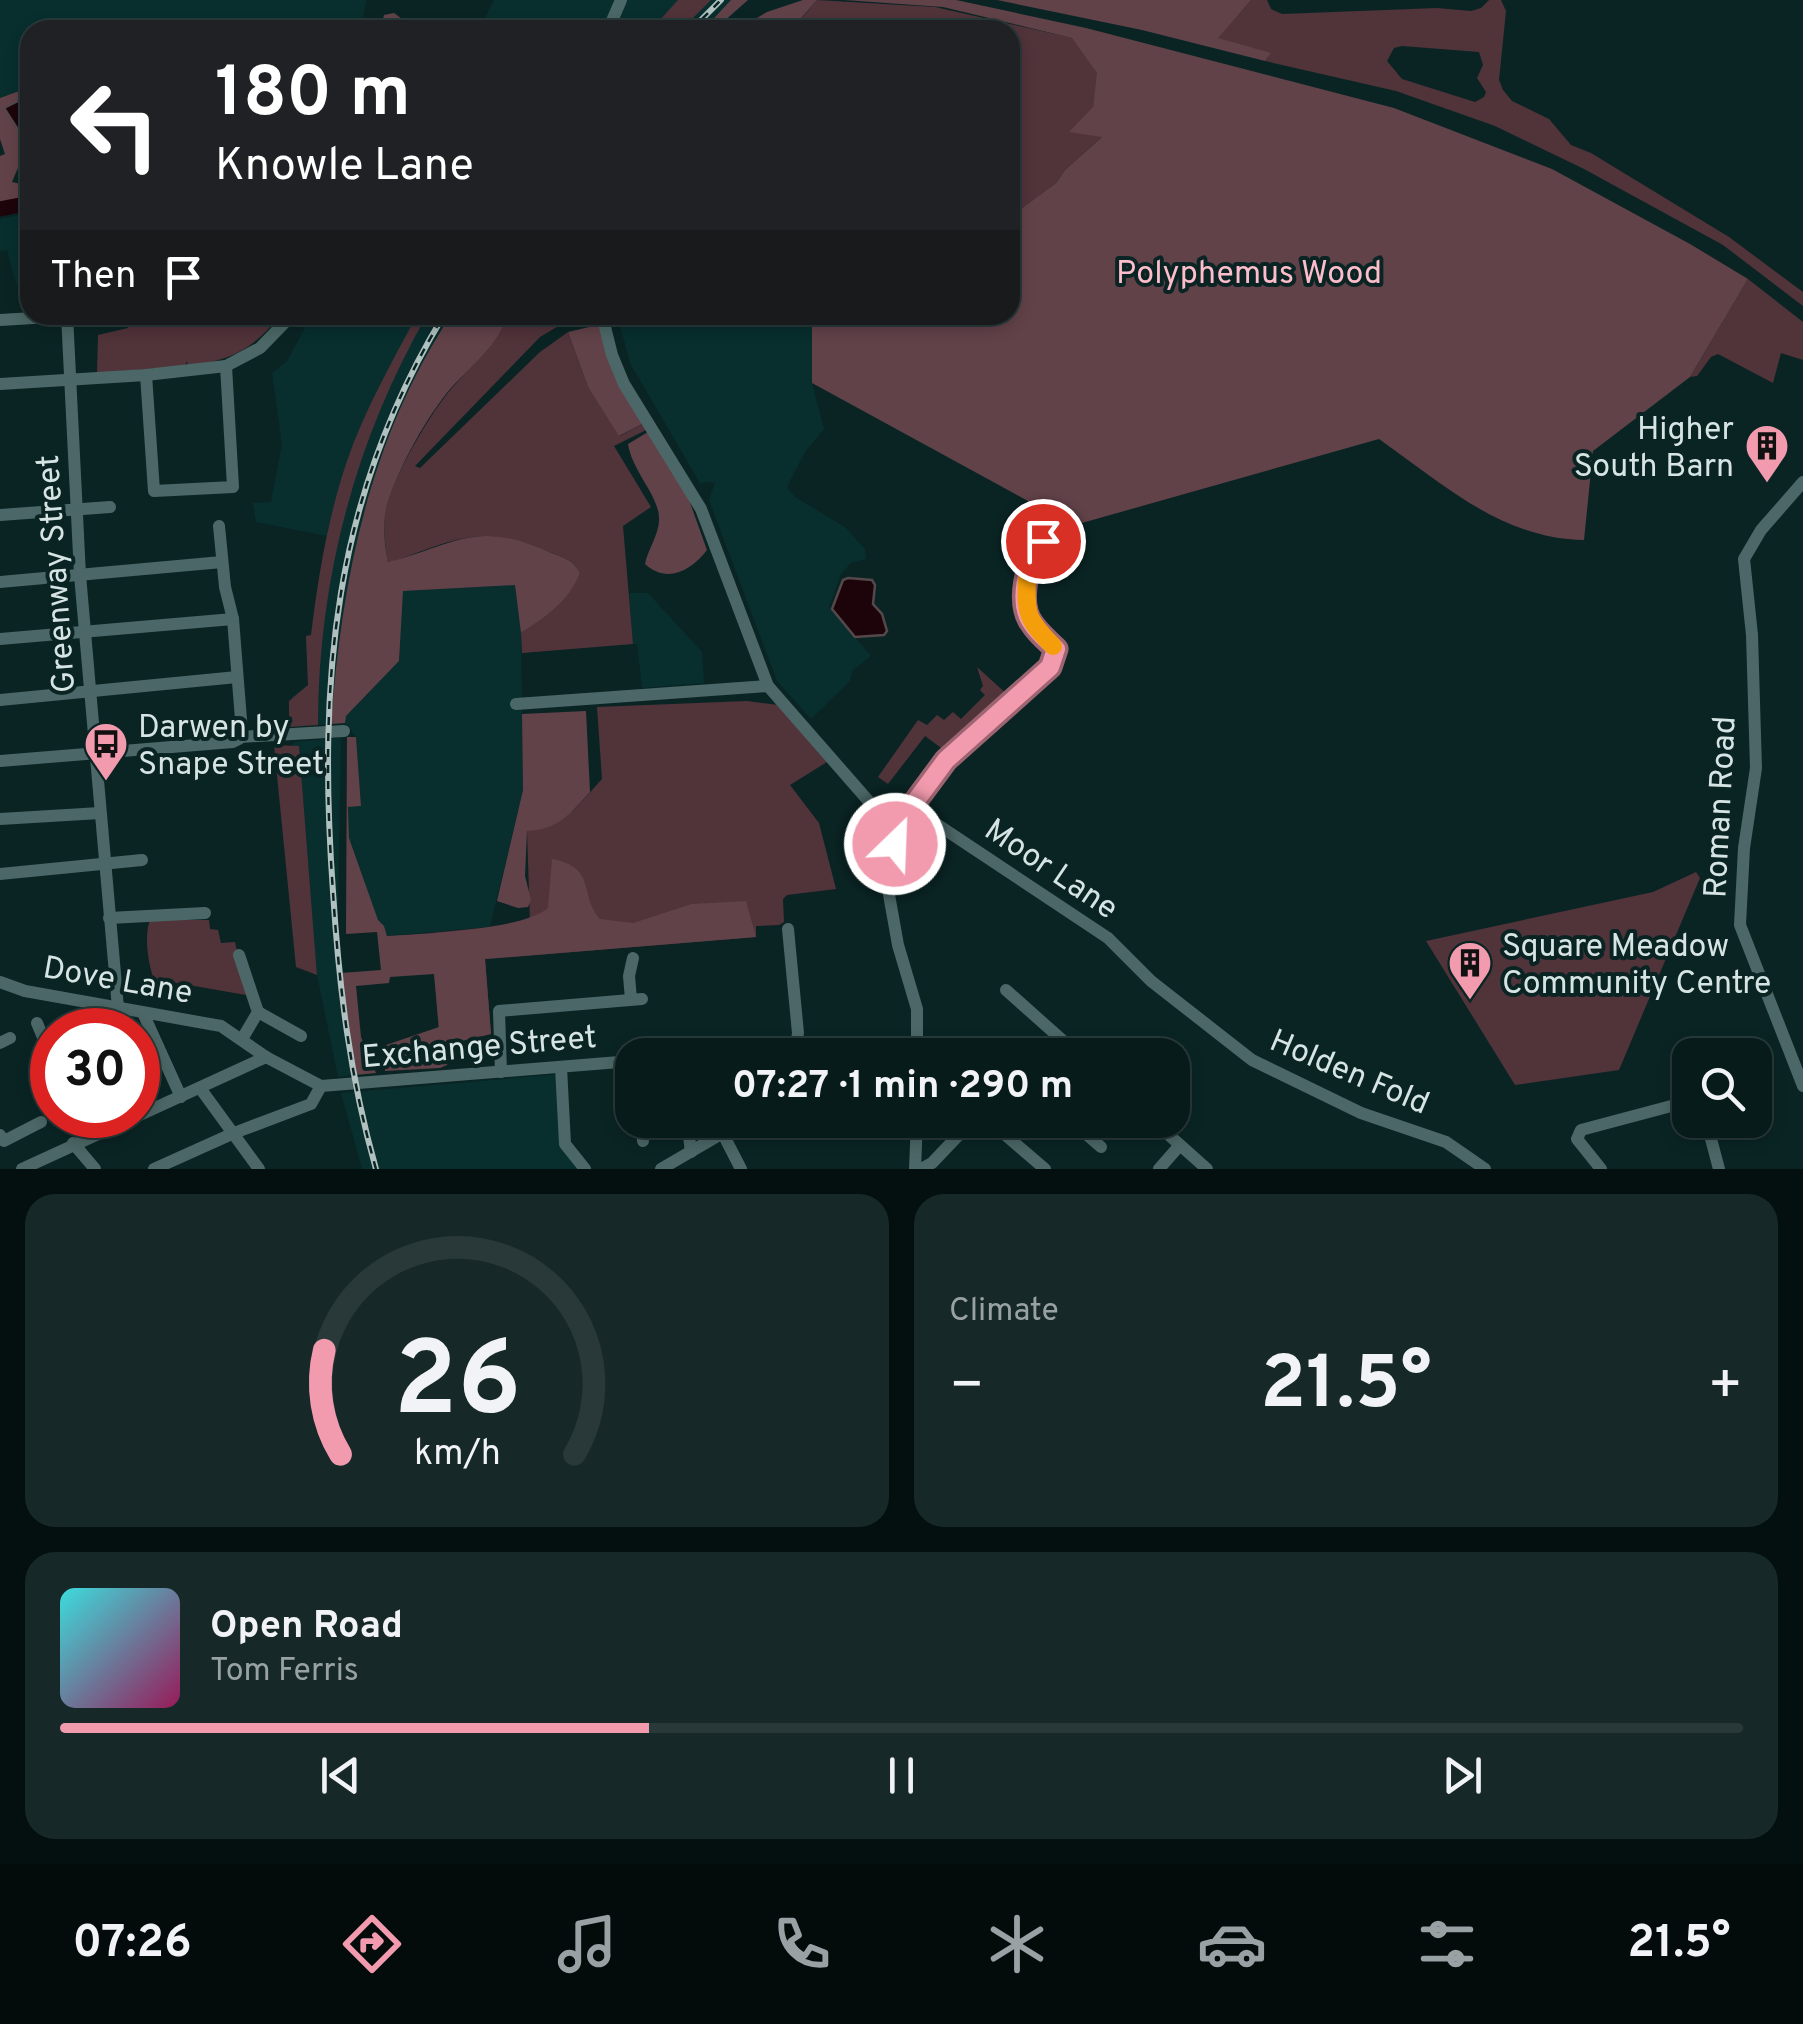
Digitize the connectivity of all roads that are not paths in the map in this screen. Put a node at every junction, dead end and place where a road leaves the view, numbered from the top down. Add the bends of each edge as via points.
1 (67, 325) edge
2 (282, 325) edge
3 (604, 325) edge
4 (226, 366) junction
5 (146, 375) junction
6 (70, 380) junction
7 (0, 384) edge
8 (1803, 482) edge
9 (110, 507) dead end
10 (76, 508) junction
11 (0, 515) edge
12 (220, 526) dead end
13 (1043, 541) dead end
14 (222, 562) junction
15 (80, 575) junction
16 (0, 582) edge
17 (233, 619) junction
18 (85, 630) junction
19 (0, 638) edge
20 (237, 678) junction
21 (768, 686) junction
22 (91, 692) junction
23 (0, 700) edge
24 (516, 704) dead end
25 (344, 731) dead end
26 (240, 738) junction
27 (96, 752) junction
28 (0, 761) edge
29 (100, 813) junction
30 (912, 816) junction
31 (0, 819) edge
32 (894, 829) junction
33 (142, 860) dead end
34 (104, 863) junction
35 (0, 874) edge
36 (205, 913) dead end
37 (108, 918) junction
38 (788, 929) dead end
39 (238, 955) dead end
40 (633, 958) dead end
41 (1150, 981) joint
42 (0, 982) edge
43 (1006, 990) dead end
44 (118, 1008) joint
45 (258, 1012) junction
46 (160, 1015) edge
47 (301, 1036) dead end
48 (797, 1038) edge
49 (918, 1038) edge
50 (1060, 1038) edge
51 (242, 1039) junction
52 (160, 1049) edge
53 (266, 1056) junction
54 (615, 1062) edge
55 (561, 1067) junction
56 (501, 1072) junction
57 (326, 1086) junction
58 (1803, 1086) edge
59 (200, 1088) junction
60 (181, 1097) junction
61 (1672, 1107) edge
62 (30, 1128) edge
63 (234, 1133) junction
64 (0, 1135) edge
65 (643, 1138) edge
66 (689, 1138) edge
67 (716, 1138) edge
68 (725, 1138) edge
69 (920, 1138) edge
70 (955, 1138) edge
71 (1009, 1138) edge
72 (1091, 1138) edge
73 (1172, 1138) edge
74 (1710, 1138) edge
75 (80, 1140) junction
76 (643, 1141) dead end
77 (1180, 1145) junction
78 (1101, 1147) dead end
79 (691, 1152) junction
80 (926, 1168) edge
81 (22, 1169) edge
82 (95, 1169) edge
83 (154, 1169) edge
84 (260, 1169) edge
85 (586, 1169) edge
86 (661, 1169) edge
87 (742, 1169) edge
88 (1045, 1169) edge
89 (1159, 1169) edge
90 (1207, 1169) edge
91 (1485, 1169) edge
92 (1601, 1169) edge
93 (1718, 1169) edge

1 - 6 street, Greenway Street
2 - 4 street via 260,348
3 - 21 street via 624,384 701,509
4 - 5 street
4 - 5 street via 232,487 154,491
5 - 6 street
6 - 7 street
6 - 10 street, Greenway Street
8 - 58 street, Roman Road via 1744,559 1756,768 1740,924
9 - 10 street
10 - 11 street
10 - 15 street, Greenway Street
12 - 14 street
13 - 30 street via 1034,552 1025,607 1030,623 1056,649 1050,667 946,760 912,806
14 - 15 street
14 - 17 street
15 - 16 street
15 - 18 street, Greenway Street
17 - 18 street
17 - 20 street
18 - 19 street
18 - 22 street, Greenway Street
20 - 22 street
20 - 26 street
21 - 24 street
21 - 32 street
22 - 23 street
22 - 27 street, Greenway Street
25 - 26 street
26 - 27 street
27 - 28 street
27 - 29 street, Greenway Street
29 - 31 street
29 - 34 street, Greenway Street
30 - 32 street
30 - 41 street, Moor Lane via 929,819 1108,938
32 - 49 street via 888,889 917,1009
33 - 34 street
34 - 35 street
34 - 37 street, Greenway Street
36 - 37 street
37 - 44 street, Greenway Street
38 - 48 street
39 - 45 street
40 - 56 street via 629,976 636,999 499,1012
41 - 91 street, Holden Fold via 1252,1060 1361,1113 1446,1142
42 - 44 street, Dove Lane
43 - 50 street
45 - 47 street
45 - 51 street
46 - 51 street, Dove Lane via 221,1026
51 - 53 street, Dove Lane
52 - 60 street
53 - 57 street, Dove Lane
53 - 59 street
54 - 55 street, Exchange Street
55 - 56 street, Exchange Street
55 - 85 street via 564,1144
56 - 57 street, Exchange Street
57 - 63 street via 311,1104
59 - 60 street
59 - 63 street
60 - 75 street
61 - 92 street via 1581,1130 1577,1139
62 - 64 street via 4,1141
63 - 83 street
63 - 84 street
65 - 76 street
66 - 79 street
67 - 79 street
68 - 87 street
69 - 80 street
70 - 80 street
71 - 88 street
72 - 78 street
73 - 77 street
74 - 93 street
75 - 81 street
75 - 82 street
77 - 89 street
77 - 90 street
79 - 86 street

